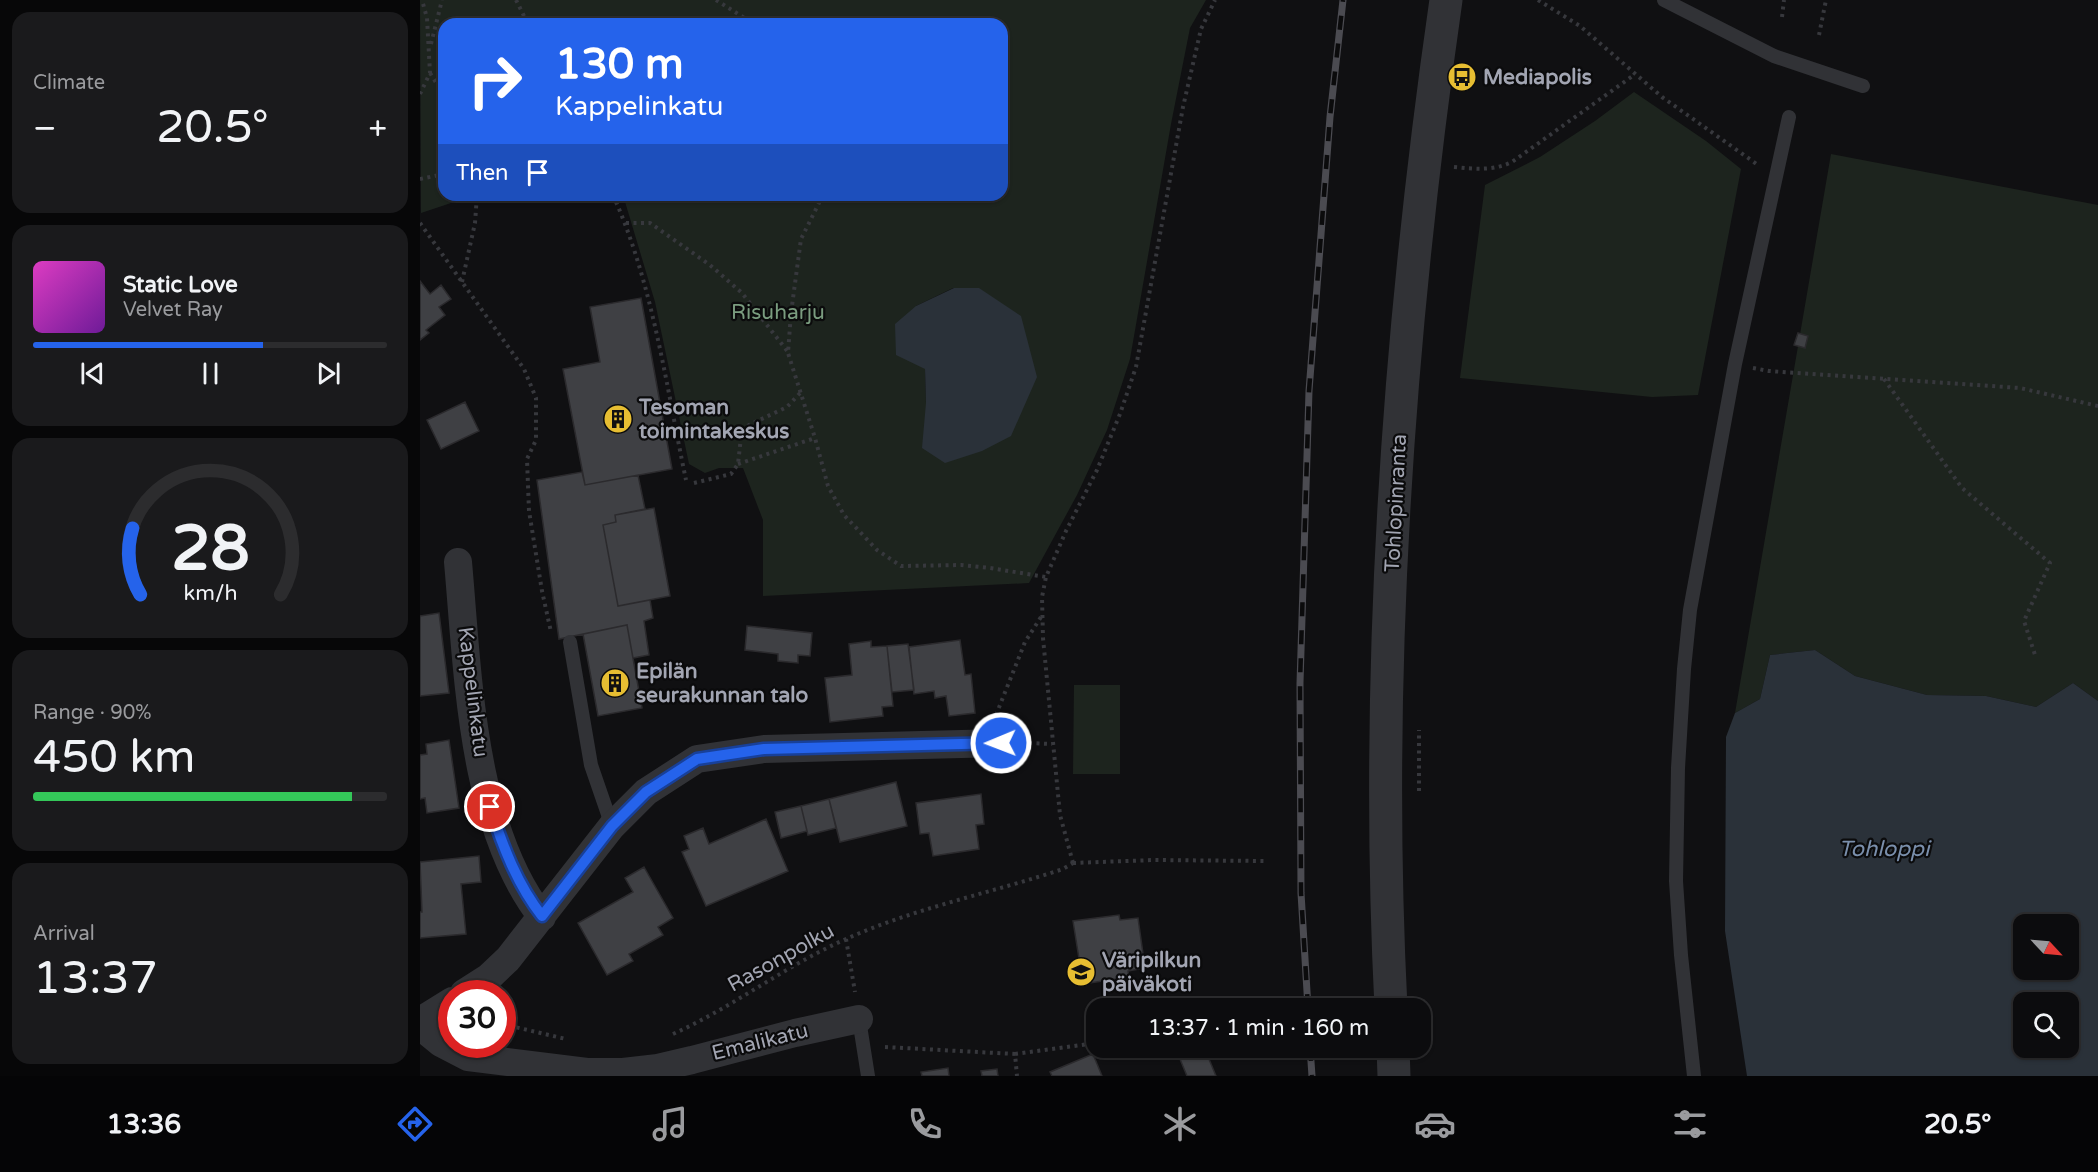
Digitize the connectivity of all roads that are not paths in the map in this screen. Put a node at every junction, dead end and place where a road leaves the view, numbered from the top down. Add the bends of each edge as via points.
1 (1446, 0) edge
2 (1664, 0) edge
3 (1863, 86) dead end
4 (1789, 117) dead end
5 (458, 562) dead end
6 (570, 642) dead end
7 (992, 743) road end
8 (612, 826) junction
9 (542, 916) junction
10 (484, 980) edge
11 (1403, 998) edge
12 (438, 1010) edge
13 (420, 1021) edge
14 (420, 1026) edge
15 (862, 1032) joint
16 (1402, 1058) edge
17 (868, 1076) edge
18 (1394, 1076) edge
19 (1694, 1076) edge

1 - 11 street, Tohlopinranta via 1439,166 1406,331 1392,556 1386,721 1388,954
2 - 3 lane via 1774,56
4 - 19 lane via 1735,364 1690,610 1684,669 1676,881
5 - 9 street, Kappelinkatu via 472,716 490,807 512,867
6 - 8 lane via 591,765
7 - 8 street via 764,749 697,759 646,792
8 - 9 street
9 - 10 street via 508,959
12 - 13 street
14 - 15 street, Emalikatu via 468,1057 587,1072 658,1068 795,1032
15 - 17 lane
16 - 18 street

